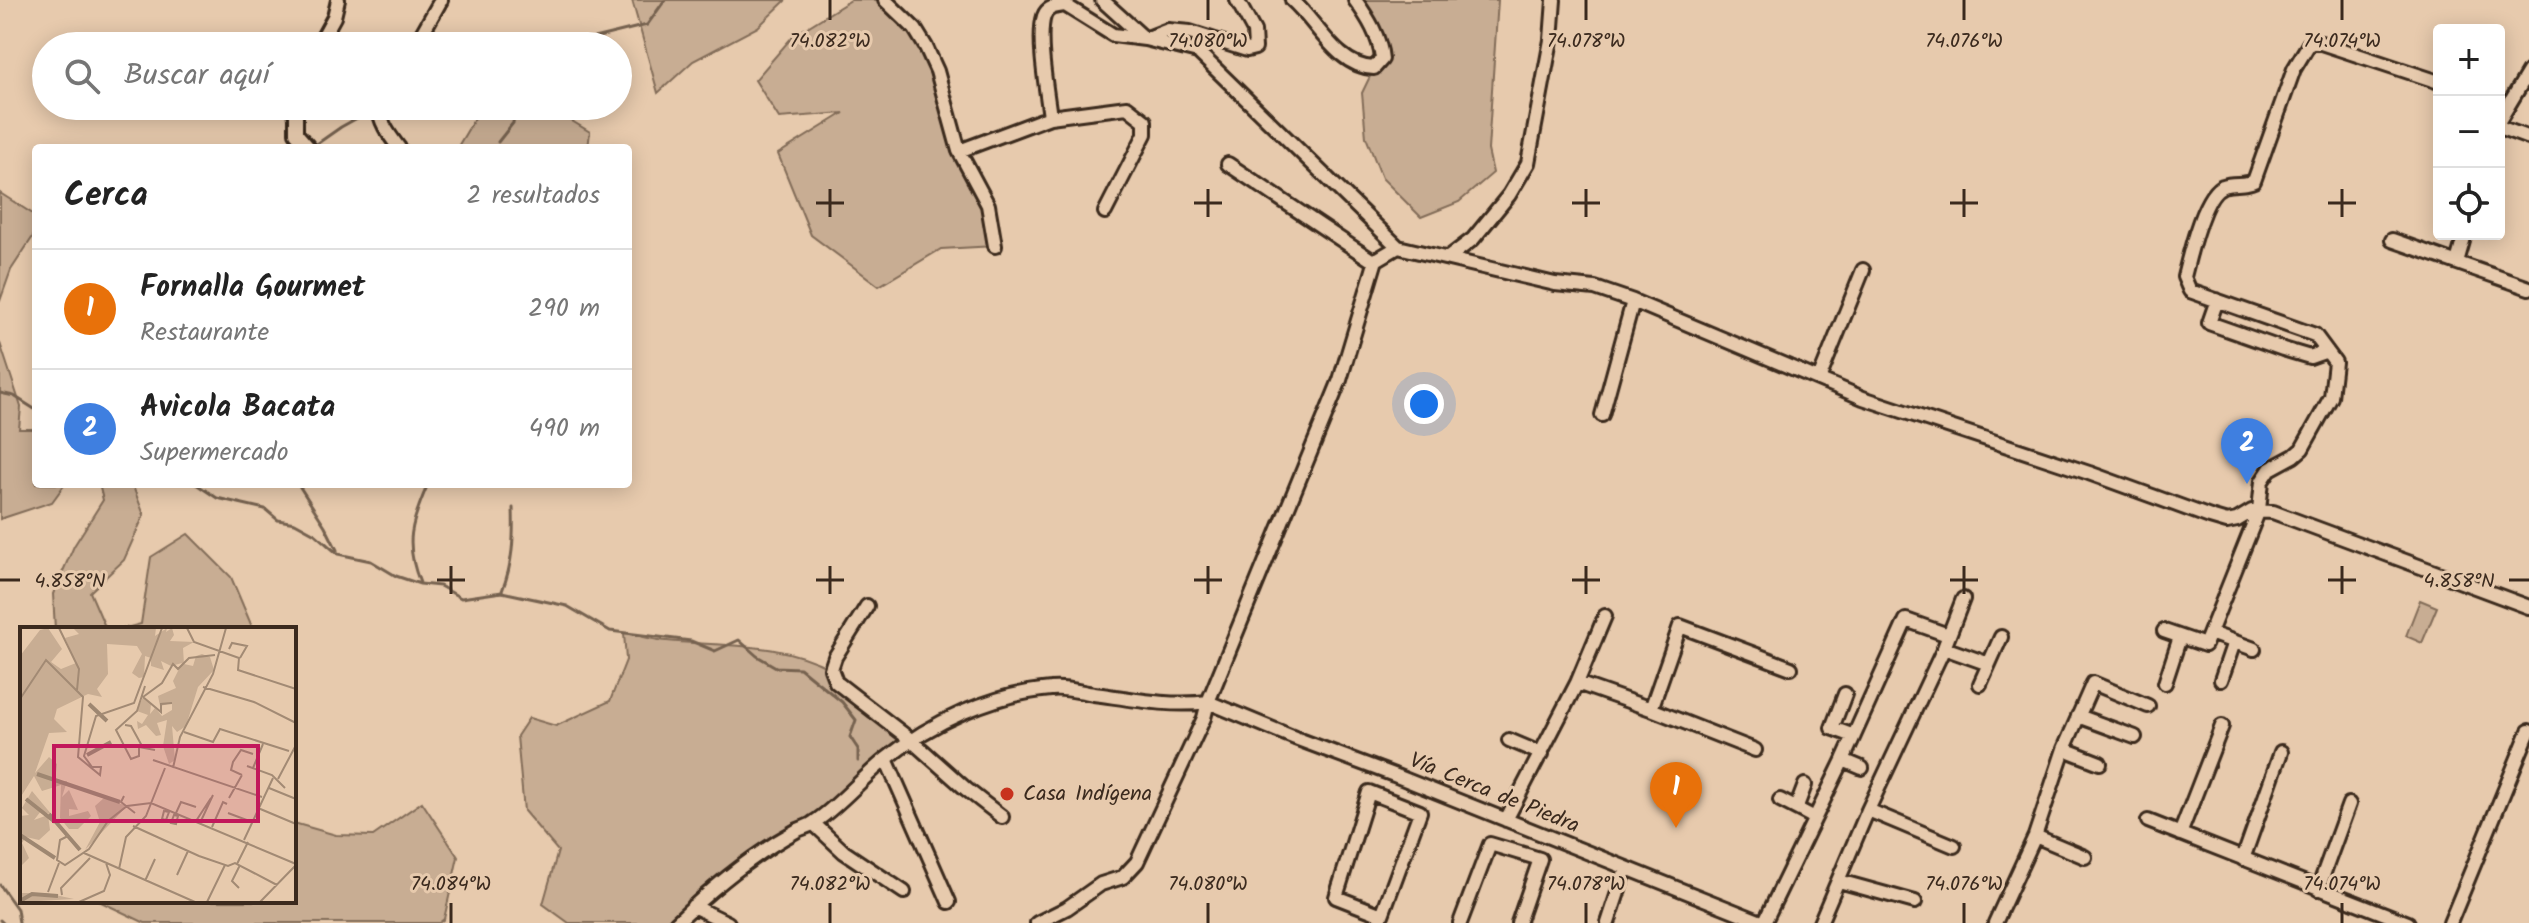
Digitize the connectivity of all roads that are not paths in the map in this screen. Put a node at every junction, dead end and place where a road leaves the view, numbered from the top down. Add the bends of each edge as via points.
1 (338, 0) edge
2 (441, 0) edge
3 (885, 0) edge
4 (1102, 0) edge
5 (1237, 0) edge
6 (1292, 0) edge
7 (1355, 0) edge
8 (1554, 0) edge
9 (326, 32) edge
10 (423, 32) edge
11 (1145, 39) junction
12 (2529, 71) edge
13 (2433, 80) edge
14 (2505, 111) edge
15 (1050, 117) junction
16 (296, 120) edge
17 (382, 120) edge
18 (2505, 129) edge
19 (2529, 138) edge
20 (306, 144) edge
21 (396, 144) edge
22 (959, 151) junction
23 (1228, 164) dead end
24 (1105, 212) dead end
25 (1473, 239) junction
26 (2392, 240) dead end
27 (2463, 240) edge
28 (995, 246) dead end
29 (1398, 247) junction
30 (1448, 258) junction
31 (1376, 260) junction
32 (2457, 262) junction
33 (1471, 264) junction
34 (1863, 270) dead end
35 (2529, 288) edge
36 (2217, 300) junction
37 (1633, 301) junction
38 (2327, 351) junction
39 (1819, 379) junction
40 (1602, 415) dead end
41 (2259, 510) junction
42 (1963, 599) dead end
43 (867, 606) dead end
44 (2529, 607) edge
45 (1605, 616) dead end
46 (2164, 631) dead end
47 (2210, 633) junction
48 (1948, 635) junction
49 (2001, 637) dead end
50 (2180, 637) junction
51 (2234, 642) junction
52 (1944, 648) junction
53 (2254, 649) dead end
54 (1989, 664) junction
55 (1791, 668) dead end
56 (2221, 680) dead end
57 (1577, 683) junction
58 (2165, 683) dead end
59 (1980, 684) dead end
60 (1845, 694) dead end
61 (1208, 702) junction
62 (2148, 706) dead end
63 (1651, 709) junction
64 (2078, 716) junction
65 (2222, 726) dead end
66 (2529, 731) edge
67 (1854, 736) junction
68 (2135, 737) dead end
69 (911, 740) junction
70 (1509, 740) dead end
71 (2064, 749) junction
72 (1755, 750) dead end
73 (2281, 752) dead end
74 (1542, 754) junction
75 (886, 759) junction
76 (2524, 759) edge
77 (1843, 760) junction
78 (2100, 763) dead end
79 (1862, 768) dead end
80 (1402, 779) junction
81 (1805, 785) dead end
82 (1780, 800) dead end
83 (1395, 802) junction
84 (2349, 804) dead end
85 (1797, 806) junction
86 (1868, 810) junction
87 (1002, 817) dead end
88 (1815, 818) junction
89 (1506, 820) junction
90 (2148, 821) dead end
91 (813, 823) junction
92 (1536, 832) junction
93 (2180, 834) junction
94 (2035, 836) junction
95 (1954, 846) dead end
96 (1527, 855) junction
97 (2085, 857) dead end
98 (2243, 859) junction
99 (1626, 868) junction
100 (1839, 881) junction
101 (2318, 889) junction
102 (904, 892) dead end
103 (949, 902) dead end
104 (1915, 902) dead end
105 (693, 906) junction
106 (676, 923) edge
107 (728, 923) edge
108 (1037, 923) edge
109 (1460, 923) edge
110 (1518, 923) edge
111 (1608, 923) edge
112 (1764, 923) edge
113 (1820, 923) edge
114 (1995, 923) edge
115 (2408, 923) edge
116 (2450, 923) edge

1 - 9 street
2 - 10 street
3 - 22 street via 926,47
4 - 11 street
5 - 11 street via 1254,31 1255,48 1168,30
6 - 7 street via 1335,49 1363,68 1374,68 1381,52
8 - 25 street via 1528,163
11 - 15 street via 1113,35 1065,5 1051,8 1044,15 1042,50
11 - 29 street via 1198,52
12 - 14 street
13 - 36 street via 2318,42 2309,44 2294,69 2254,181 2212,193 2194,239 2184,277 2190,291
15 - 22 street
15 - 24 street via 1127,107 1145,121 1145,134
16 - 20 street via 296,133
17 - 21 street
18 - 19 street
22 - 28 street via 988,205
23 - 31 street
25 - 30 street
25 - 33 street
26 - 32 street
27 - 32 street
29 - 30 street
29 - 31 street
30 - 33 street
31 - 61 street via 1340,380
32 - 35 street
33 - 37 street via 1595,288
34 - 39 street
36 - 38 street via 2315,335
36 - 38 street via 2209,323 2310,357
37 - 39 street
37 - 40 street
38 - 41 street via 2335,362 2331,397 2302,449 2270,469 2262,481
39 - 41 street via 2210,517 2227,522
41 - 44 street
41 - 47 street
42 - 48 street
43 - 69 street via 831,669 836,682
45 - 57 street
46 - 50 street
47 - 50 street via 2205,645
47 - 51 street
48 - 52 street
48 - 67 street via 1906,620
49 - 54 street
50 - 58 street
51 - 53 street
51 - 56 street
52 - 54 street
52 - 86 street
54 - 59 street
55 - 63 street via 1680,626
57 - 63 street
57 - 74 street
60 - 67 street via 1832,728
61 - 69 street via 1134,700 1055,688 971,709
61 - 80 street, Vía Cerca de Piedra
61 - 108 street via 1137,862 1123,877 1101,884
62 - 64 street via 2093,683
63 - 72 street
64 - 68 street
64 - 71 street
65 - 93 street
66 - 76 street
67 - 77 street
69 - 75 street
69 - 87 street
70 - 74 street
71 - 78 street
71 - 94 street
73 - 98 street
74 - 89 street
75 - 91 street
75 - 103 street
76 - 116 street
77 - 79 street
77 - 88 street
80 - 83 street
80 - 89 street, Vía Cerca de Piedra
81 - 85 street
82 - 85 street
83 - 83 street via 1369,792 1336,897 1382,915 1420,812
84 - 101 street
85 - 88 street
86 - 95 street
86 - 100 street
88 - 112 street
89 - 92 street, Vía Cerca de Piedra
90 - 93 street
91 - 102 street via 844,852
91 - 105 street via 742,866
92 - 96 street
92 - 99 street, Vía Cerca de Piedra
93 - 98 street
94 - 97 street
94 - 114 street
96 - 109 street via 1490,844
96 - 110 street via 1540,859
98 - 101 street
99 - 111 street
99 - 112 street, Vía Cerca de Piedra
100 - 104 street
100 - 113 street
101 - 115 street
105 - 106 street
105 - 107 street

